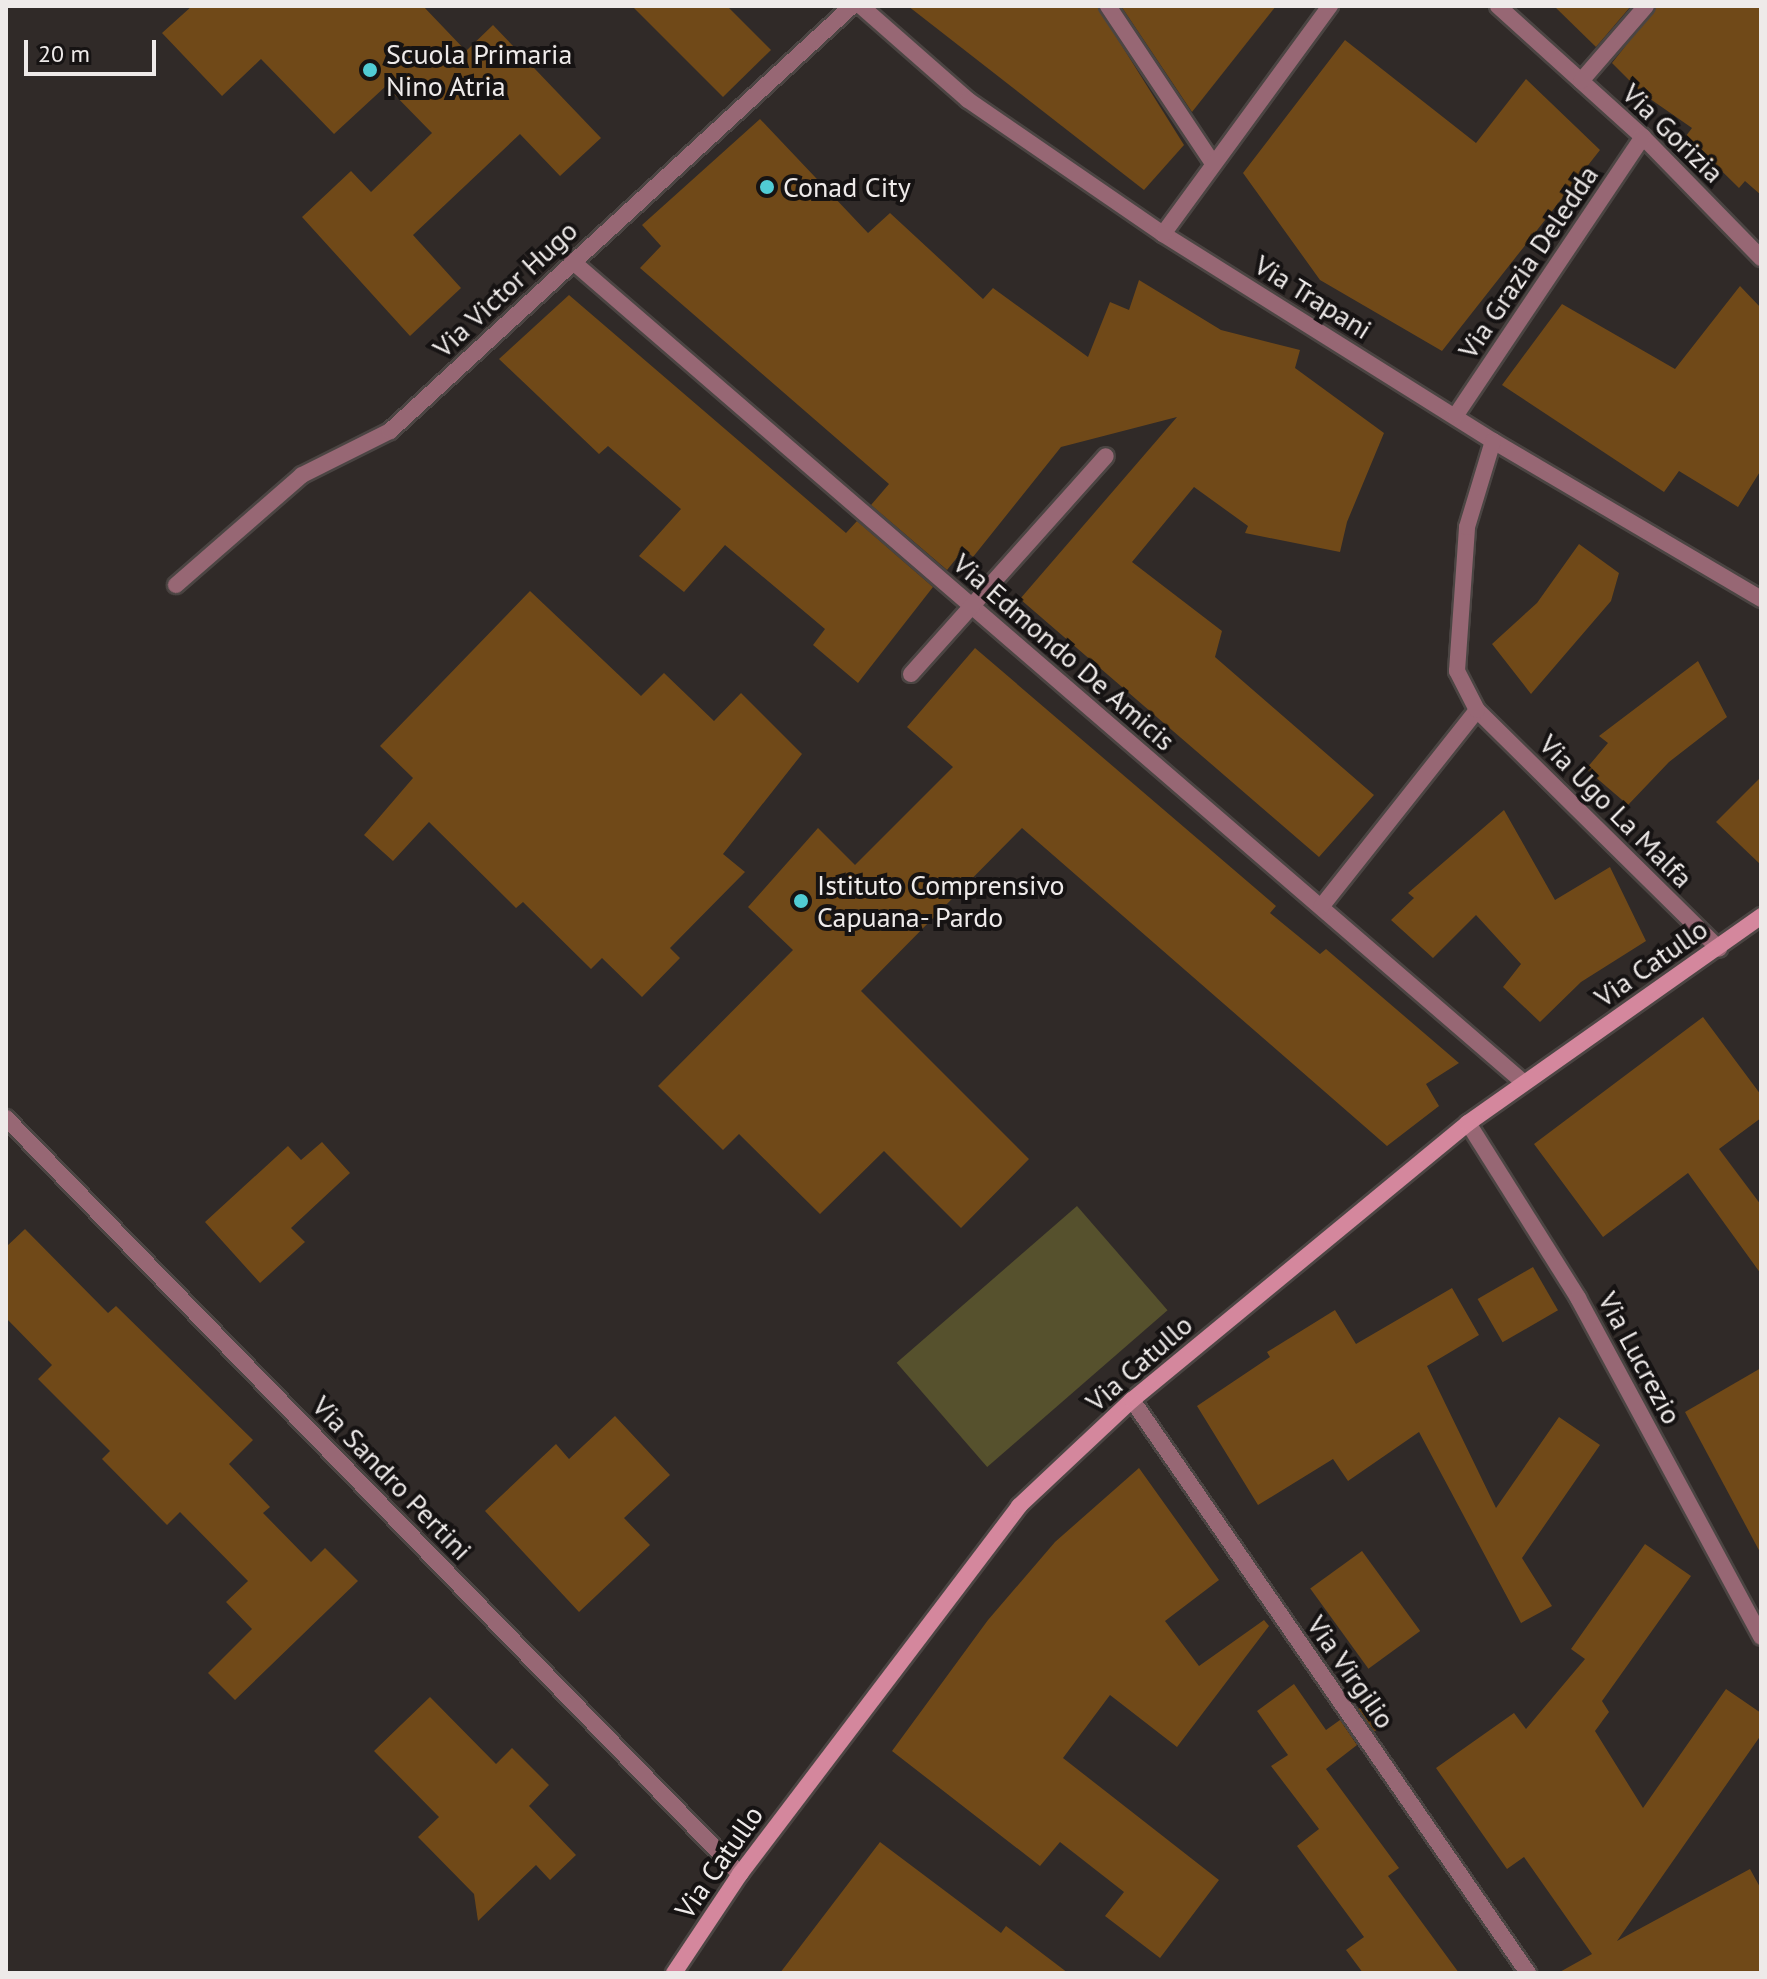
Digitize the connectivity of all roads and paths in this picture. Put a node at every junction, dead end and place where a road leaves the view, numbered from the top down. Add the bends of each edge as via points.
1 (852, 6) edge
2 (861, 6) edge
3 (1108, 6) edge
4 (1330, 6) edge
5 (1498, 6) edge
6 (1646, 6) edge
7 (1581, 81) junction
8 (1643, 137) junction
9 (1212, 162) junction
10 (1163, 234) junction
11 (1761, 258) edge
12 (572, 261) junction
13 (1456, 415) junction
14 (1493, 441) junction
15 (1106, 456) dead end
16 (176, 585) dead end
17 (1761, 599) edge
18 (970, 605) junction
19 (911, 674) dead end
20 (1477, 710) junction
21 (1321, 907) junction
22 (1761, 916) edge
23 (1719, 949) junction
24 (1523, 1082) junction
25 (6, 1118) edge
26 (1468, 1123) junction
27 (1132, 1400) junction
28 (1759, 1628) edge
29 (740, 1874) junction
30 (674, 1973) edge
31 (1528, 1973) edge

1 - 12 street, Via Victor Hugo
2 - 10 street, Via Trapani via 968,100
3 - 9 street
4 - 9 street
5 - 7 street, Via Gorizia
6 - 7 street, Via Gorizia
7 - 8 street, Via Gorizia
8 - 11 street, Via Gorizia
8 - 13 street, Via Grazia Deledda
9 - 10 street
10 - 13 street, Via Trapani
12 - 16 street, Via Victor Hugo via 390,431 302,475
12 - 18 street, Via Edmondo De Amicis
13 - 14 street, Via Trapani
14 - 17 street, Via Trapani
14 - 20 street, Via Ugo La Malfa via 1467,527 1457,671
15 - 18 street
18 - 19 street
18 - 21 street, Via Edmondo De Amicis
20 - 21 street
20 - 23 street, Via Ugo La Malfa
21 - 24 street, Via Edmondo De Amicis
22 - 23 street, Via Catullo
23 - 24 street, Via Catullo
24 - 26 street, Via Catullo
25 - 29 street, Via Sandro Pertini
26 - 27 street, Via Catullo
26 - 28 street, Via Lucrezio via 1578,1298
27 - 29 street, Via Catullo via 1019,1506
27 - 31 street, Via Virgilio
29 - 30 street, Via Catullo

